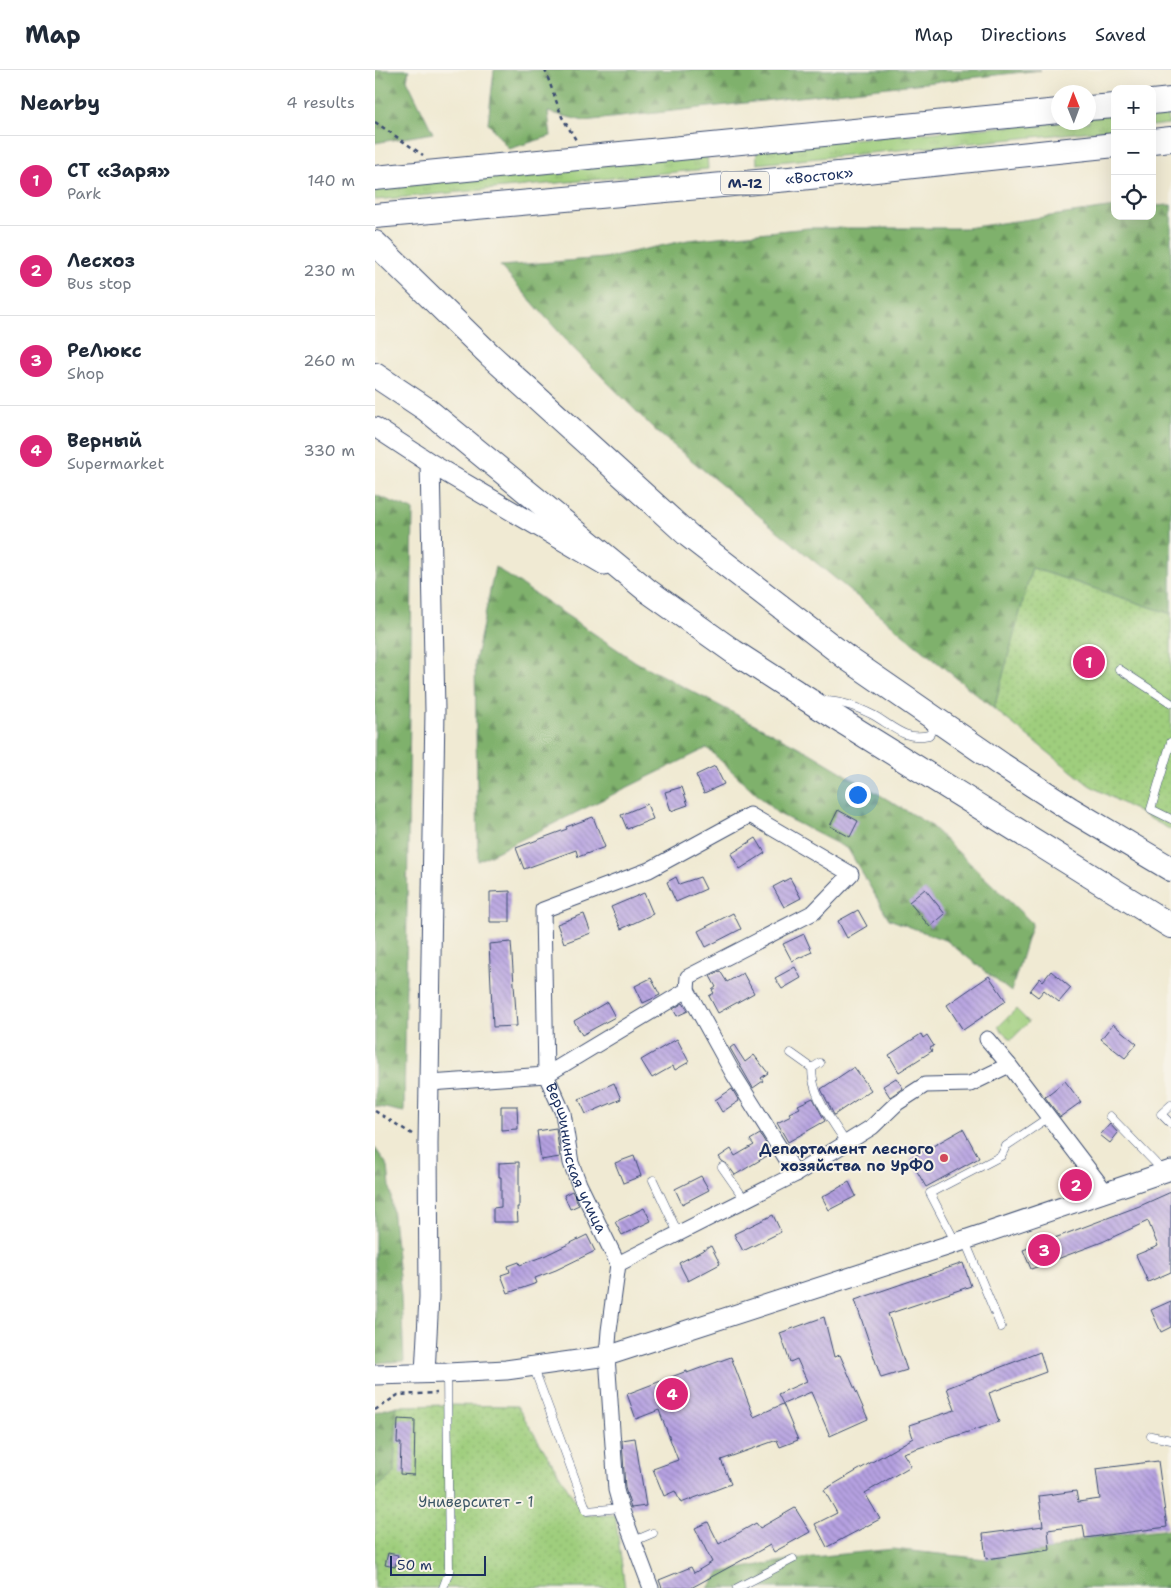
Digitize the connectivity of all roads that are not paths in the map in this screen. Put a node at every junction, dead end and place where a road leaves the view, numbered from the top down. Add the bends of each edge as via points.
1 (1171, 100) edge
2 (1156, 102) edge
3 (1111, 106) edge
4 (1096, 107) edge
5 (1051, 112) edge
6 (1171, 139) edge
7 (1156, 141) edge
8 (1111, 145) edge
9 (375, 178) edge
10 (375, 216) edge
11 (375, 243) edge
12 (375, 375) edge
13 (375, 427) edge
14 (430, 463) junction
15 (648, 591) junction
16 (1119, 669) dead end
17 (1171, 703) edge
18 (816, 705) junction
19 (939, 722) junction
20 (1171, 742) edge
21 (1171, 819) edge
22 (1171, 869) edge
23 (1171, 926) edge
24 (687, 990) junction
25 (987, 1040) dead end
26 (791, 1053) dead end
27 (820, 1063) dead end
28 (1009, 1065) junction
29 (812, 1068) junction
30 (546, 1075) junction
31 (429, 1083) junction
32 (1171, 1105) edge
33 (1110, 1116) dead end
34 (1049, 1117) junction
35 (1171, 1124) edge
36 (846, 1143) junction
37 (722, 1167) dead end
38 (1167, 1171) edge
39 (796, 1174) junction
40 (653, 1180) dead end
41 (1105, 1191) junction
42 (745, 1200) junction
43 (678, 1233) junction
44 (961, 1241) junction
45 (618, 1264) junction
46 (1001, 1327) dead end
47 (607, 1356) junction
48 (533, 1366) junction
49 (425, 1373) junction
50 (447, 1373) junction
51 (375, 1374) edge
52 (1151, 1436) dead end
53 (1171, 1440) edge
54 (621, 1508) junction
55 (653, 1533) dead end
56 (634, 1541) junction
57 (793, 1559) dead end
58 (643, 1567) junction
59 (443, 1588) edge
60 (640, 1588) edge
61 (651, 1588) edge
62 (737, 1588) edge

1 - 2 main road
3 - 4 main road
5 - 9 main road
6 - 7 main road
8 - 10 main road, «Восток» / М-12 via 800,178
11 - 19 main road via 490,356 688,535 847,658
12 - 15 main road via 426,409
13 - 14 street
14 - 15 street
14 - 31 street via 435,710
15 - 18 main road
16 - 17 lane
18 - 19 lane via 825,701 840,703 872,715 904,735 929,735
18 - 23 main road
19 - 22 main road via 1070,809
20 - 21 lane via 1151,809
24 - 30 street
24 - 30 street, Вершининская улица via 688,977 814,912 851,874 750,815 649,870 543,910
24 - 39 street via 734,1075
25 - 28 street
26 - 29 lane
27 - 29 lane
28 - 34 street
28 - 36 street via 970,1084 925,1085
29 - 36 lane via 816,1096
30 - 31 street
30 - 45 street, Вершининская улица via 563,1113 571,1163 579,1184
31 - 49 street via 429,1297
32 - 35 lane via 1161,1114
33 - 38 lane
34 - 41 street
34 - 44 lane via 1006,1146 1001,1156 930,1193
36 - 39 street
37 - 42 lane
38 - 41 street
39 - 42 street
40 - 43 lane
41 - 44 street
42 - 43 street
43 - 45 street
44 - 46 lane
44 - 47 street
45 - 47 street
47 - 48 street
47 - 54 street via 616,1490
48 - 50 street
48 - 54 lane via 587,1511
49 - 50 street
49 - 51 street
50 - 59 lane via 449,1572
52 - 53 lane
54 - 56 street
55 - 56 lane
56 - 58 street
57 - 62 lane
58 - 60 street
58 - 61 street

